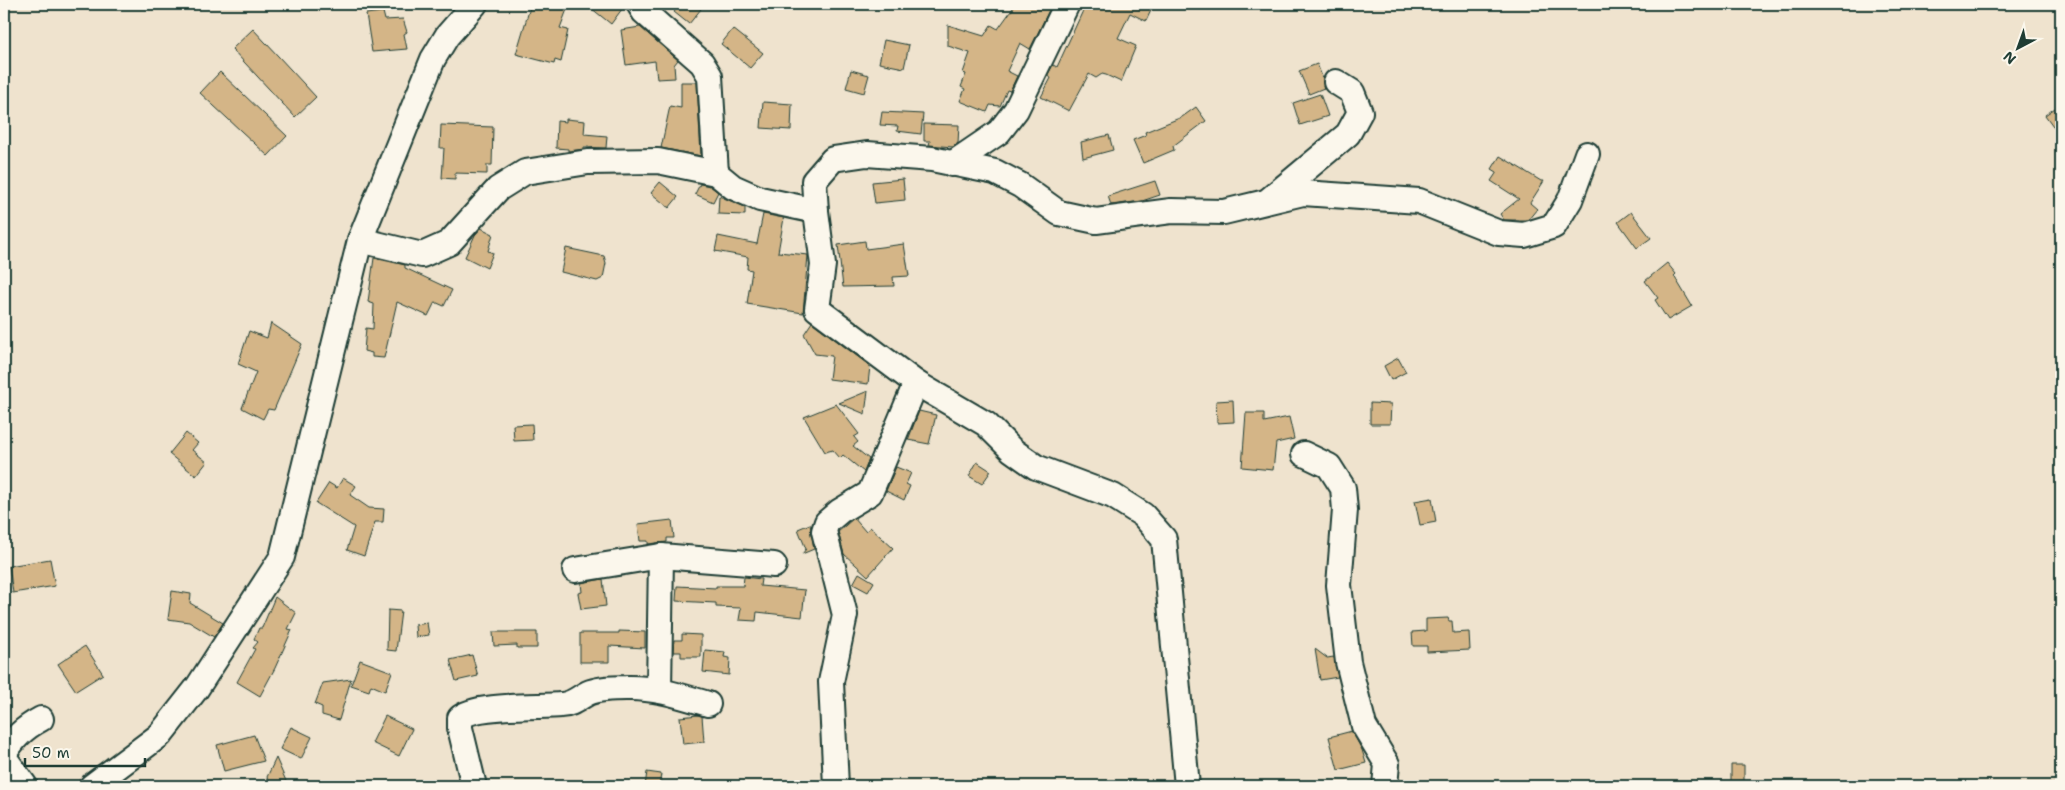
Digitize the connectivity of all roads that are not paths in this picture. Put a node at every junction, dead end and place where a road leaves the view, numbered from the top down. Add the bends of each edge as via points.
1 (475, 4) edge
2 (639, 4) edge
3 (1068, 4) edge
4 (1336, 82) dead end
5 (1587, 154) dead end
6 (952, 164) junction
7 (716, 173) junction
8 (1266, 202) junction
9 (816, 211) junction
10 (360, 240) junction
11 (916, 383) junction
12 (1304, 454) dead end
13 (661, 556) junction
14 (774, 565) dead end
15 (575, 570) dead end
16 (659, 690) junction
17 (708, 704) dead end
18 (41, 720) dead end
19 (4, 755) edge
20 (25, 786) edge
21 (92, 786) edge
22 (474, 786) edge
23 (836, 786) edge
24 (1187, 786) edge
25 (1385, 786) edge

1 - 10 street via 447,36 433,59
2 - 7 street via 702,63 710,76
3 - 6 street via 1016,110 999,132
4 - 8 street via 1352,92 1360,112 1348,134
5 - 8 street via 1570,200 1554,226 1524,235 1499,233 1419,201 1303,193
6 - 8 street via 995,172 1020,185 1058,213 1096,221 1171,211 1224,212
6 - 9 street via 866,154 833,159 814,181
7 - 9 street via 733,187 760,199
7 - 10 street via 658,161 588,162 525,172 498,189 449,243 422,255
9 - 11 street via 823,265 817,309
10 - 21 street via 282,557 197,688 160,735
11 - 23 street via 870,493 840,510 824,531 845,615 831,682
11 - 24 street via 986,424 1012,450 1036,466 1113,496 1142,515 1164,539
12 - 25 street via 1329,466 1343,488 1345,510 1339,585 1348,662 1364,726 1387,764
13 - 14 street
13 - 15 street
13 - 16 street
16 - 17 street
16 - 22 street via 626,688 590,692 574,703 563,705 466,712 460,718 460,728
18 - 19 street via 15,737
19 - 20 street

